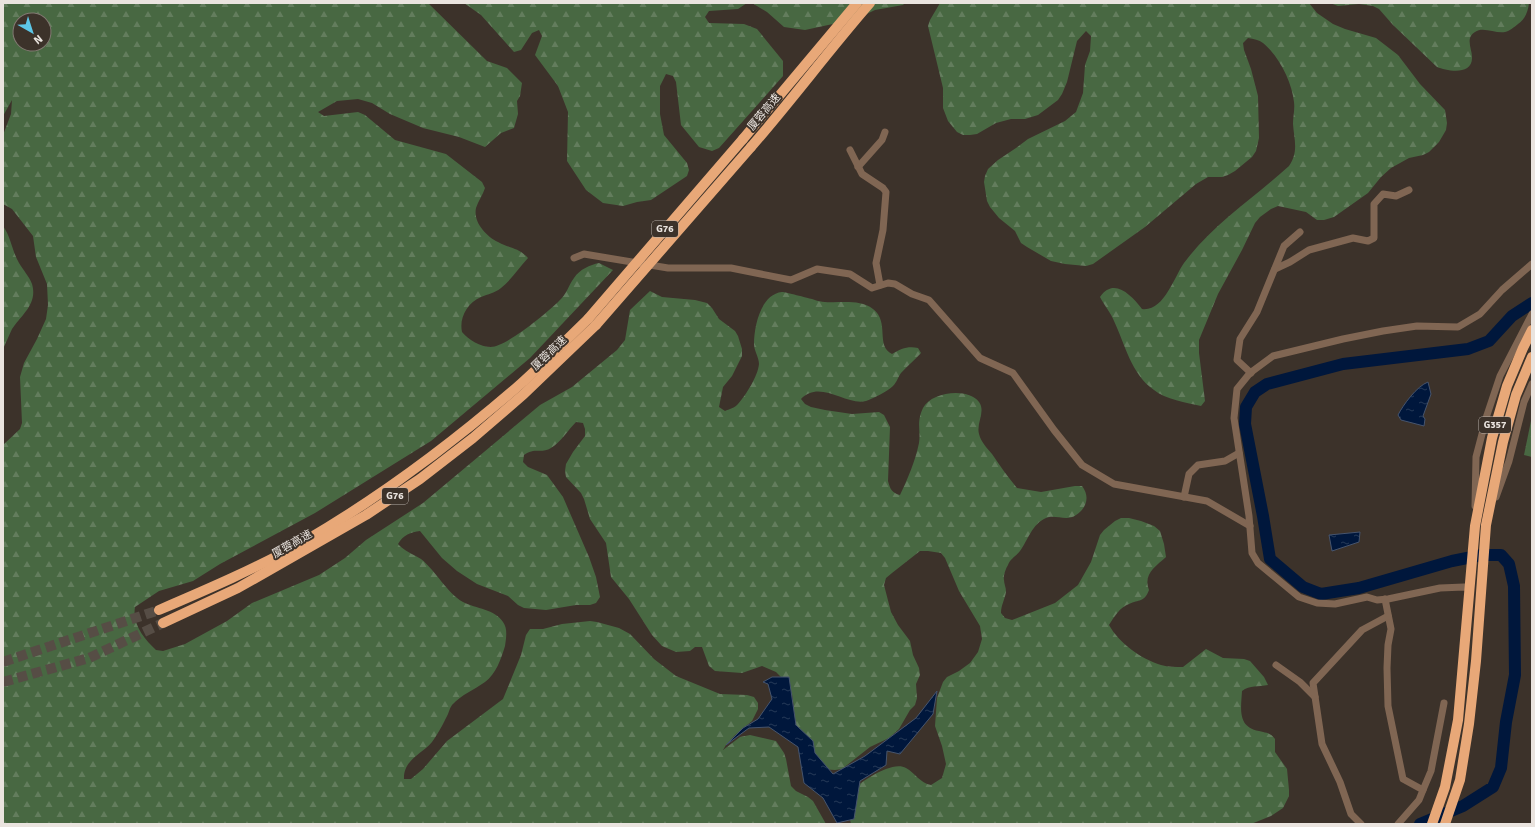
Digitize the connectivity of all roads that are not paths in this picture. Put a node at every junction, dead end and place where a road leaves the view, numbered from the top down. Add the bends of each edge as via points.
1 (856, 3) edge
2 (870, 3) edge
3 (885, 132) dead end
4 (850, 150) dead end
5 (858, 167) junction
6 (1409, 190) dead end
7 (1300, 232) dead end
8 (574, 258) dead end
9 (1532, 264) edge
10 (1275, 269) junction
11 (880, 285) junction
12 (1532, 314) edge
13 (592, 322) junction
14 (1532, 330) edge
15 (1532, 357) edge
16 (1251, 373) junction
17 (1532, 384) edge
18 (1239, 452) junction
19 (1184, 497) junction
20 (1486, 525) junction
21 (1250, 526) junction
22 (1475, 526) junction
23 (1469, 588) junction
24 (1385, 599) junction
25 (159, 610) tunnel mouth
26 (1388, 616) junction
27 (163, 623) tunnel mouth
28 (1276, 665) dead end
29 (1315, 697) junction
30 (1444, 703) dead end
31 (1423, 790) junction
32 (1361, 824) edge
33 (1398, 824) edge
34 (1432, 824) edge
35 (1446, 824) edge

1 - 13 highway, 厦蓉高速 / G76, bridge
2 - 13 highway, 厦蓉高速 / G76, bridge via 773,122
3 - 5 street via 882,140
4 - 5 street
5 - 11 street via 862,174 886,192 883,230 876,263
6 - 10 street via 1396,196 1384,194 1374,204 1374,238 1368,241 1352,238 1309,250
7 - 10 street via 1284,246
8 - 11 street via 584,254 668,268 731,268 792,280 817,269 850,274 872,288
9 - 16 street via 1502,290 1480,314 1458,327 1417,326 1344,338 1273,356
10 - 16 street via 1256,312 1240,339 1237,360
11 - 19 street via 895,284 928,300 980,358 1013,373 1082,465 1114,484
12 - 22 street via 1500,376 1485,422 1476,457
13 - 25 highway, 厦蓉高速 / G76 via 467,429 362,505 303,542 234,578
13 - 27 highway, 厦蓉高速 / G76 via 524,394 420,479 366,515 238,588
14 - 22 highway, G357 via 1507,386 1492,438
15 - 20 highway, G357 via 1516,395 1503,442
16 - 18 street via 1237,390 1234,418
17 - 20 street via 1524,402 1509,461
18 - 19 street via 1225,461 1198,465 1189,474
18 - 21 street
19 - 21 street via 1207,501
20 - 35 highway, G357 via 1469,724 1460,780
21 - 24 street via 1252,553 1258,563 1299,596 1317,603 1335,604 1367,597
22 - 23 highway, G357
23 - 24 street via 1440,588
23 - 34 highway, G357 via 1458,720 1445,787
24 - 26 street
26 - 29 street via 1362,630 1313,683
26 - 31 street via 1391,629 1388,646 1388,706 1403,779
28 - 29 street via 1300,682
29 - 32 street via 1322,744 1340,782 1351,814
30 - 31 street via 1431,771
31 - 33 street via 1419,800

